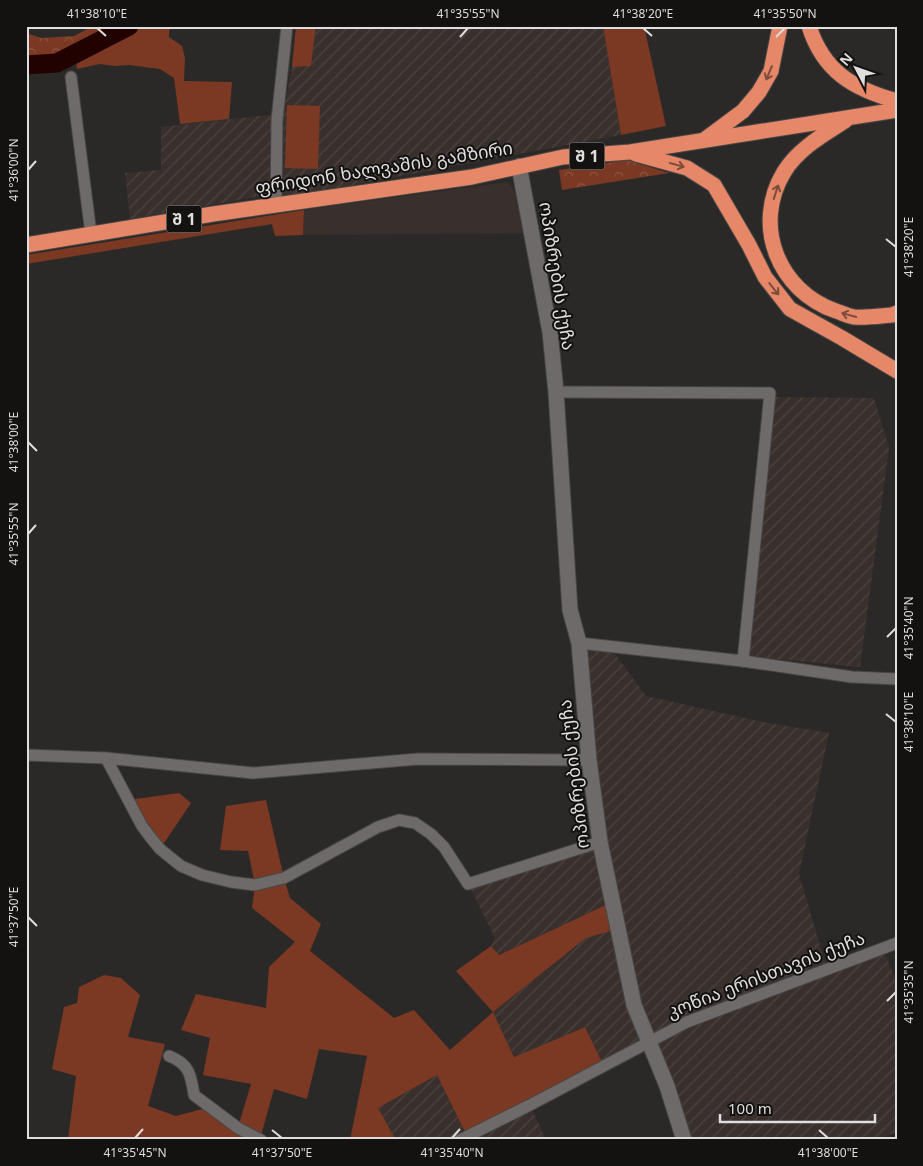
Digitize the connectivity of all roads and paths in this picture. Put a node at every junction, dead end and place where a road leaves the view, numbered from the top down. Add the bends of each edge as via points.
1 (287, 26) edge
2 (780, 26) edge
3 (809, 26) edge
4 (71, 78) dead end
5 (897, 100) edge
6 (897, 110) edge
7 (850, 118) junction
8 (704, 141) junction
9 (630, 152) junction
10 (519, 166) junction
11 (276, 204) junction
12 (91, 234) junction
13 (26, 245) edge
14 (897, 313) edge
15 (897, 371) edge
16 (556, 392) junction
17 (579, 643) junction
18 (742, 661) junction
19 (897, 679) edge
20 (26, 755) edge
21 (106, 758) junction
22 (589, 760) junction
23 (600, 842) junction
24 (897, 944) edge
25 (650, 1041) junction
26 (170, 1056) dead end
27 (261, 1140) edge
28 (460, 1140) edge
29 (684, 1140) edge

1 - 11 street via 277,120
2 -> 8 highway via 771,71 760,92 743,111
3 - 5 highway via 814,42 840,76 865,91
4 - 12 street
6 - 7 highway, ფრიდონ ხალვაშის გამზირი / შ 1
7 - 8 highway, ფრიდონ ხალვაშის გამზირი / შ 1
14 -> 7 highway via 854,317 820,306 796,288 788,277 772,238 771,209 785,171 799,154
8 - 9 highway, ფრიდონ ხალვაშის გამზირი / შ 1
9 - 10 highway, ფრიდონ ხალვაშის გამზირი / შ 1 via 563,157
9 -> 15 highway via 688,168 714,185 765,277 790,309
10 - 11 highway, ფრიდონ ხალვაშის გამზირი / შ 1 via 472,177
10 - 16 street, ოპიზრების ქუჩა via 550,332
11 - 12 highway, ფრიდონ ხალვაშის გამზირი / შ 1
12 - 13 highway, ფრიდონ ხალვაშის გამზირი / შ 1
16 - 17 street, ოპიზრების ქუჩა via 570,610
16 - 18 street via 770,392
17 - 18 street
17 - 22 street, ოპიზრების ქუჩა
18 - 19 street via 852,677
20 - 21 street
21 - 22 street via 253,772 418,759
21 - 23 street via 142,826 160,849 181,866 231,882 254,885 284,878 378,827 399,820 415,823 431,834 444,847 468,884
22 - 23 street, ოპიზრების ქუჩა
23 - 25 street, ოპიზრების ქუჩა via 634,1005
24 - 25 street, კოწია ერისთავის ქუჩა via 687,1022
25 - 28 street, კოწია ერისთავის ქუჩა
25 - 29 street, ოპიზრების ქუჩა
26 - 27 street via 191,1074 194,1095 238,1128

